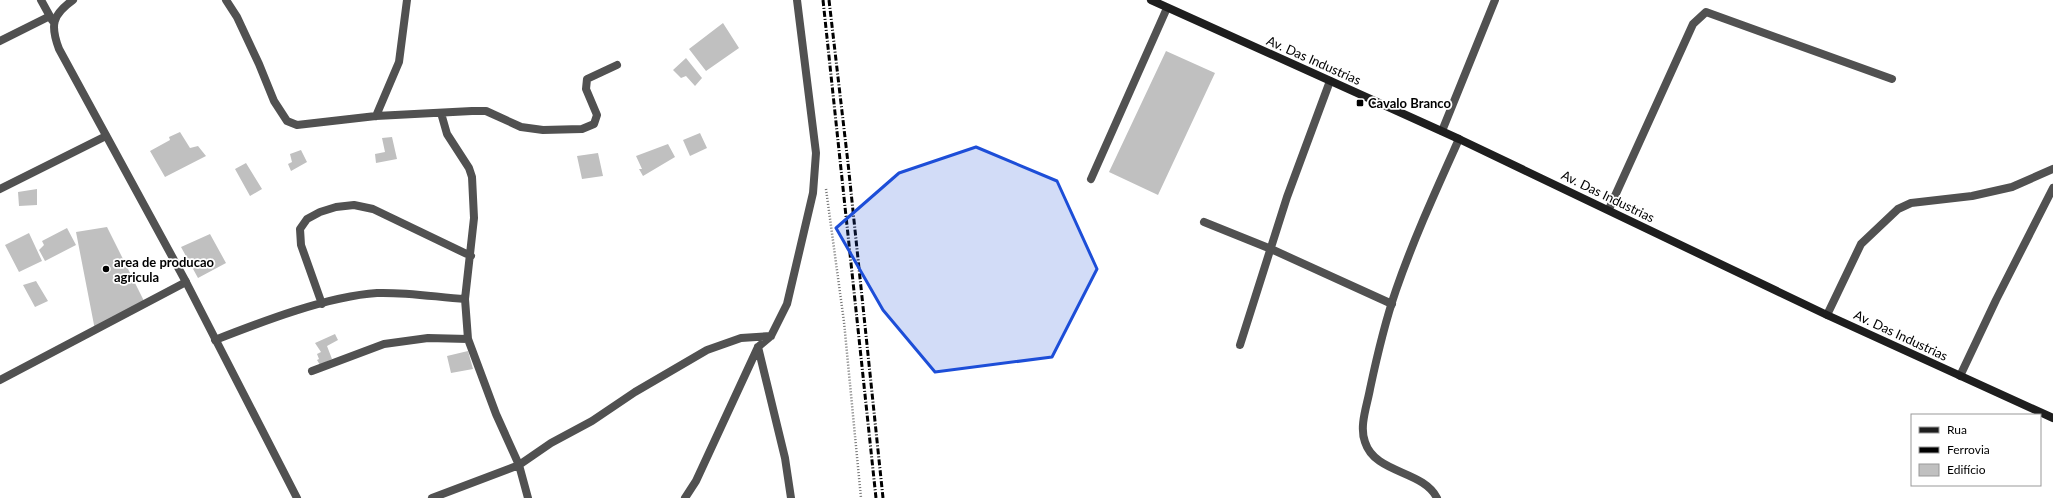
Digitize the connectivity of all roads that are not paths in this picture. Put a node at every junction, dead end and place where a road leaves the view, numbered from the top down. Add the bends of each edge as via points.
1 (41, 0) edge
2 (73, 0) edge
3 (226, 0) edge
4 (407, 0) edge
5 (798, 0) edge
6 (1152, 0) edge
7 (1494, 0) edge
8 (1167, 8) junction
9 (51, 19) junction
10 (0, 41) edge
11 (617, 65) dead end
12 (1892, 79) dead end
13 (1330, 81) junction
14 (441, 113) junction
15 (376, 116) junction
16 (1442, 131) junction
17 (106, 136) junction
18 (1459, 138) junction
19 (2053, 169) edge
20 (1092, 179) dead end
21 (2053, 188) edge
22 (0, 189) edge
23 (1609, 209) junction
24 (1204, 222) dead end
25 (1271, 249) junction
26 (471, 256) junction
27 (186, 282) junction
28 (465, 299) junction
29 (322, 304) junction
30 (1392, 304) junction
31 (1827, 315) junction
32 (771, 336) junction
33 (468, 339) junction
34 (216, 340) junction
35 (1240, 345) dead end
36 (758, 347) junction
37 (312, 371) dead end
38 (1960, 376) junction
39 (0, 380) edge
40 (2053, 418) edge
41 (519, 465) junction
42 (296, 498) edge
43 (432, 498) edge
44 (528, 498) edge
45 (685, 498) edge
46 (790, 498) edge
47 (1436, 498) edge

1 - 9 street
2 - 9 street
3 - 15 street via 259,64 274,101 287,121 297,125 309,125
4 - 15 street via 399,62
5 - 32 street via 816,159 813,193 786,304
6 - 8 main road, Av. Das Industrias
7 - 16 street
8 - 13 main road, Av. Das Industrias
8 - 20 street
9 - 10 street
9 - 17 street via 59,49
11 - 14 street via 587,79 586,89 597,115 594,124 582,129 543,130 521,127 486,111
12 - 23 street via 1706,12 1693,24
13 - 16 main road, Av. Das Industrias
13 - 25 street via 1287,197
14 - 15 street
14 - 26 street via 447,134 472,177 474,218
16 - 18 main road, Av. Das Industrias
17 - 22 street
17 - 27 street
18 - 23 main road, Av. Das Industrias
18 - 30 street
19 - 31 street via 2012,188 1972,196 1911,203 1898,208 1861,244
21 - 38 street
23 - 31 main road, Av. Das Industrias
24 - 25 street
25 - 30 street
25 - 35 street
26 - 28 street
26 - 29 street via 373,209 354,205 336,207 307,219 300,229 302,245
27 - 34 street
27 - 39 street
28 - 29 street via 377,293
28 - 33 street
29 - 34 street
30 - 47 street via 1372,380 1362,430 1363,437 1374,458 1425,485 1433,491
31 - 38 main road, Av. Das Industrias
32 - 36 street
32 - 41 street via 741,338 707,350 635,392 592,421 551,443
33 - 37 street via 428,338 384,344
33 - 41 street via 496,414
34 - 42 street
36 - 45 street via 696,482
36 - 46 street via 785,458
38 - 40 main road, Av. Das Industrias
41 - 43 street
41 - 44 street

